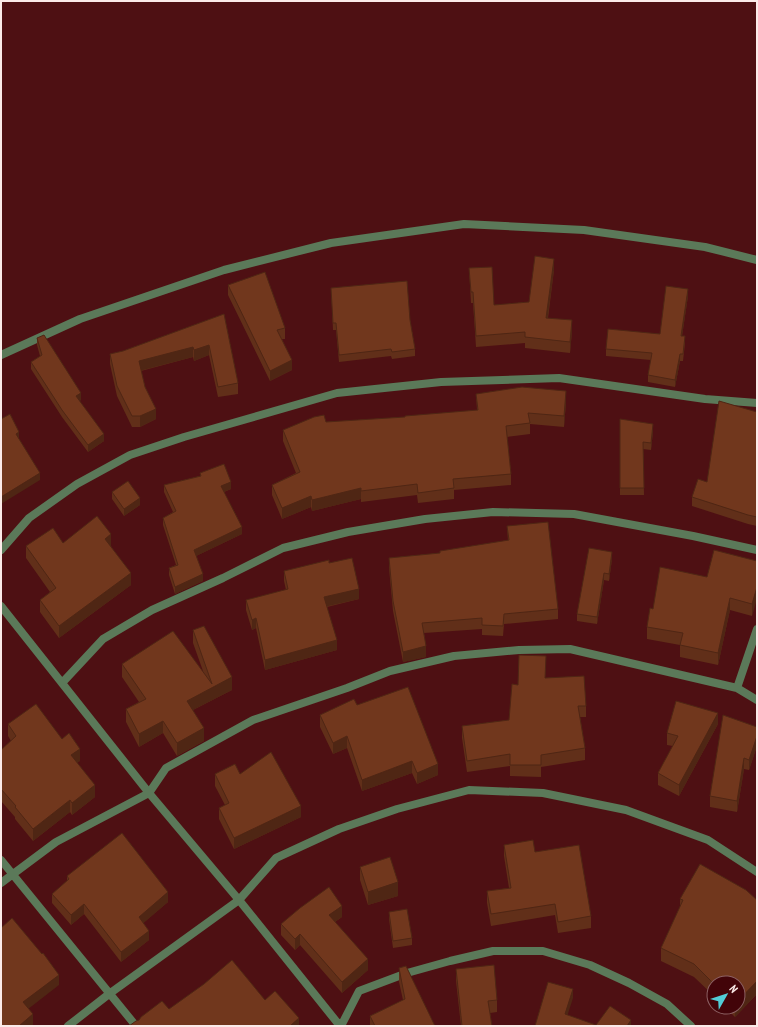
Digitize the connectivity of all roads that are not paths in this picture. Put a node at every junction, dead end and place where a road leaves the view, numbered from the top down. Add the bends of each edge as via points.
1 (757, 260) edge
2 (1, 355) edge
3 (757, 403) edge
4 (1, 550) edge
5 (757, 550) edge
6 (1, 606) edge
7 (757, 629) edge
8 (62, 683) junction
9 (737, 688) junction
10 (757, 700) edge
11 (149, 793) junction
12 (1, 860) edge
13 (757, 872) edge
14 (13, 874) junction
15 (1, 883) edge
16 (239, 900) junction
17 (109, 994) junction
18 (68, 1026) edge
19 (136, 1026) edge
20 (341, 1026) edge
21 (690, 1026) edge

1 - 2 street via 705,246 584,230 464,224 331,242 224,270 80,319
3 - 4 street via 705,400 559,378 441,382 337,393 130,455 77,484 28,518
5 - 8 street via 574,514 493,512 425,519 348,532 283,548 152,610 103,639
6 - 8 street
7 - 9 street
8 - 11 street
9 - 10 street
9 - 11 street via 570,649 519,650 454,656 390,671 253,720 166,768
11 - 14 street via 56,842
11 - 16 street
12 - 14 street
13 - 16 street via 708,840 626,810 543,793 469,790 397,809 339,829 276,858
14 - 15 street
14 - 17 street
16 - 17 street
16 - 20 street
17 - 18 street
17 - 19 street
20 - 21 street via 360,991 407,973 493,951 543,951 590,965 667,1004

